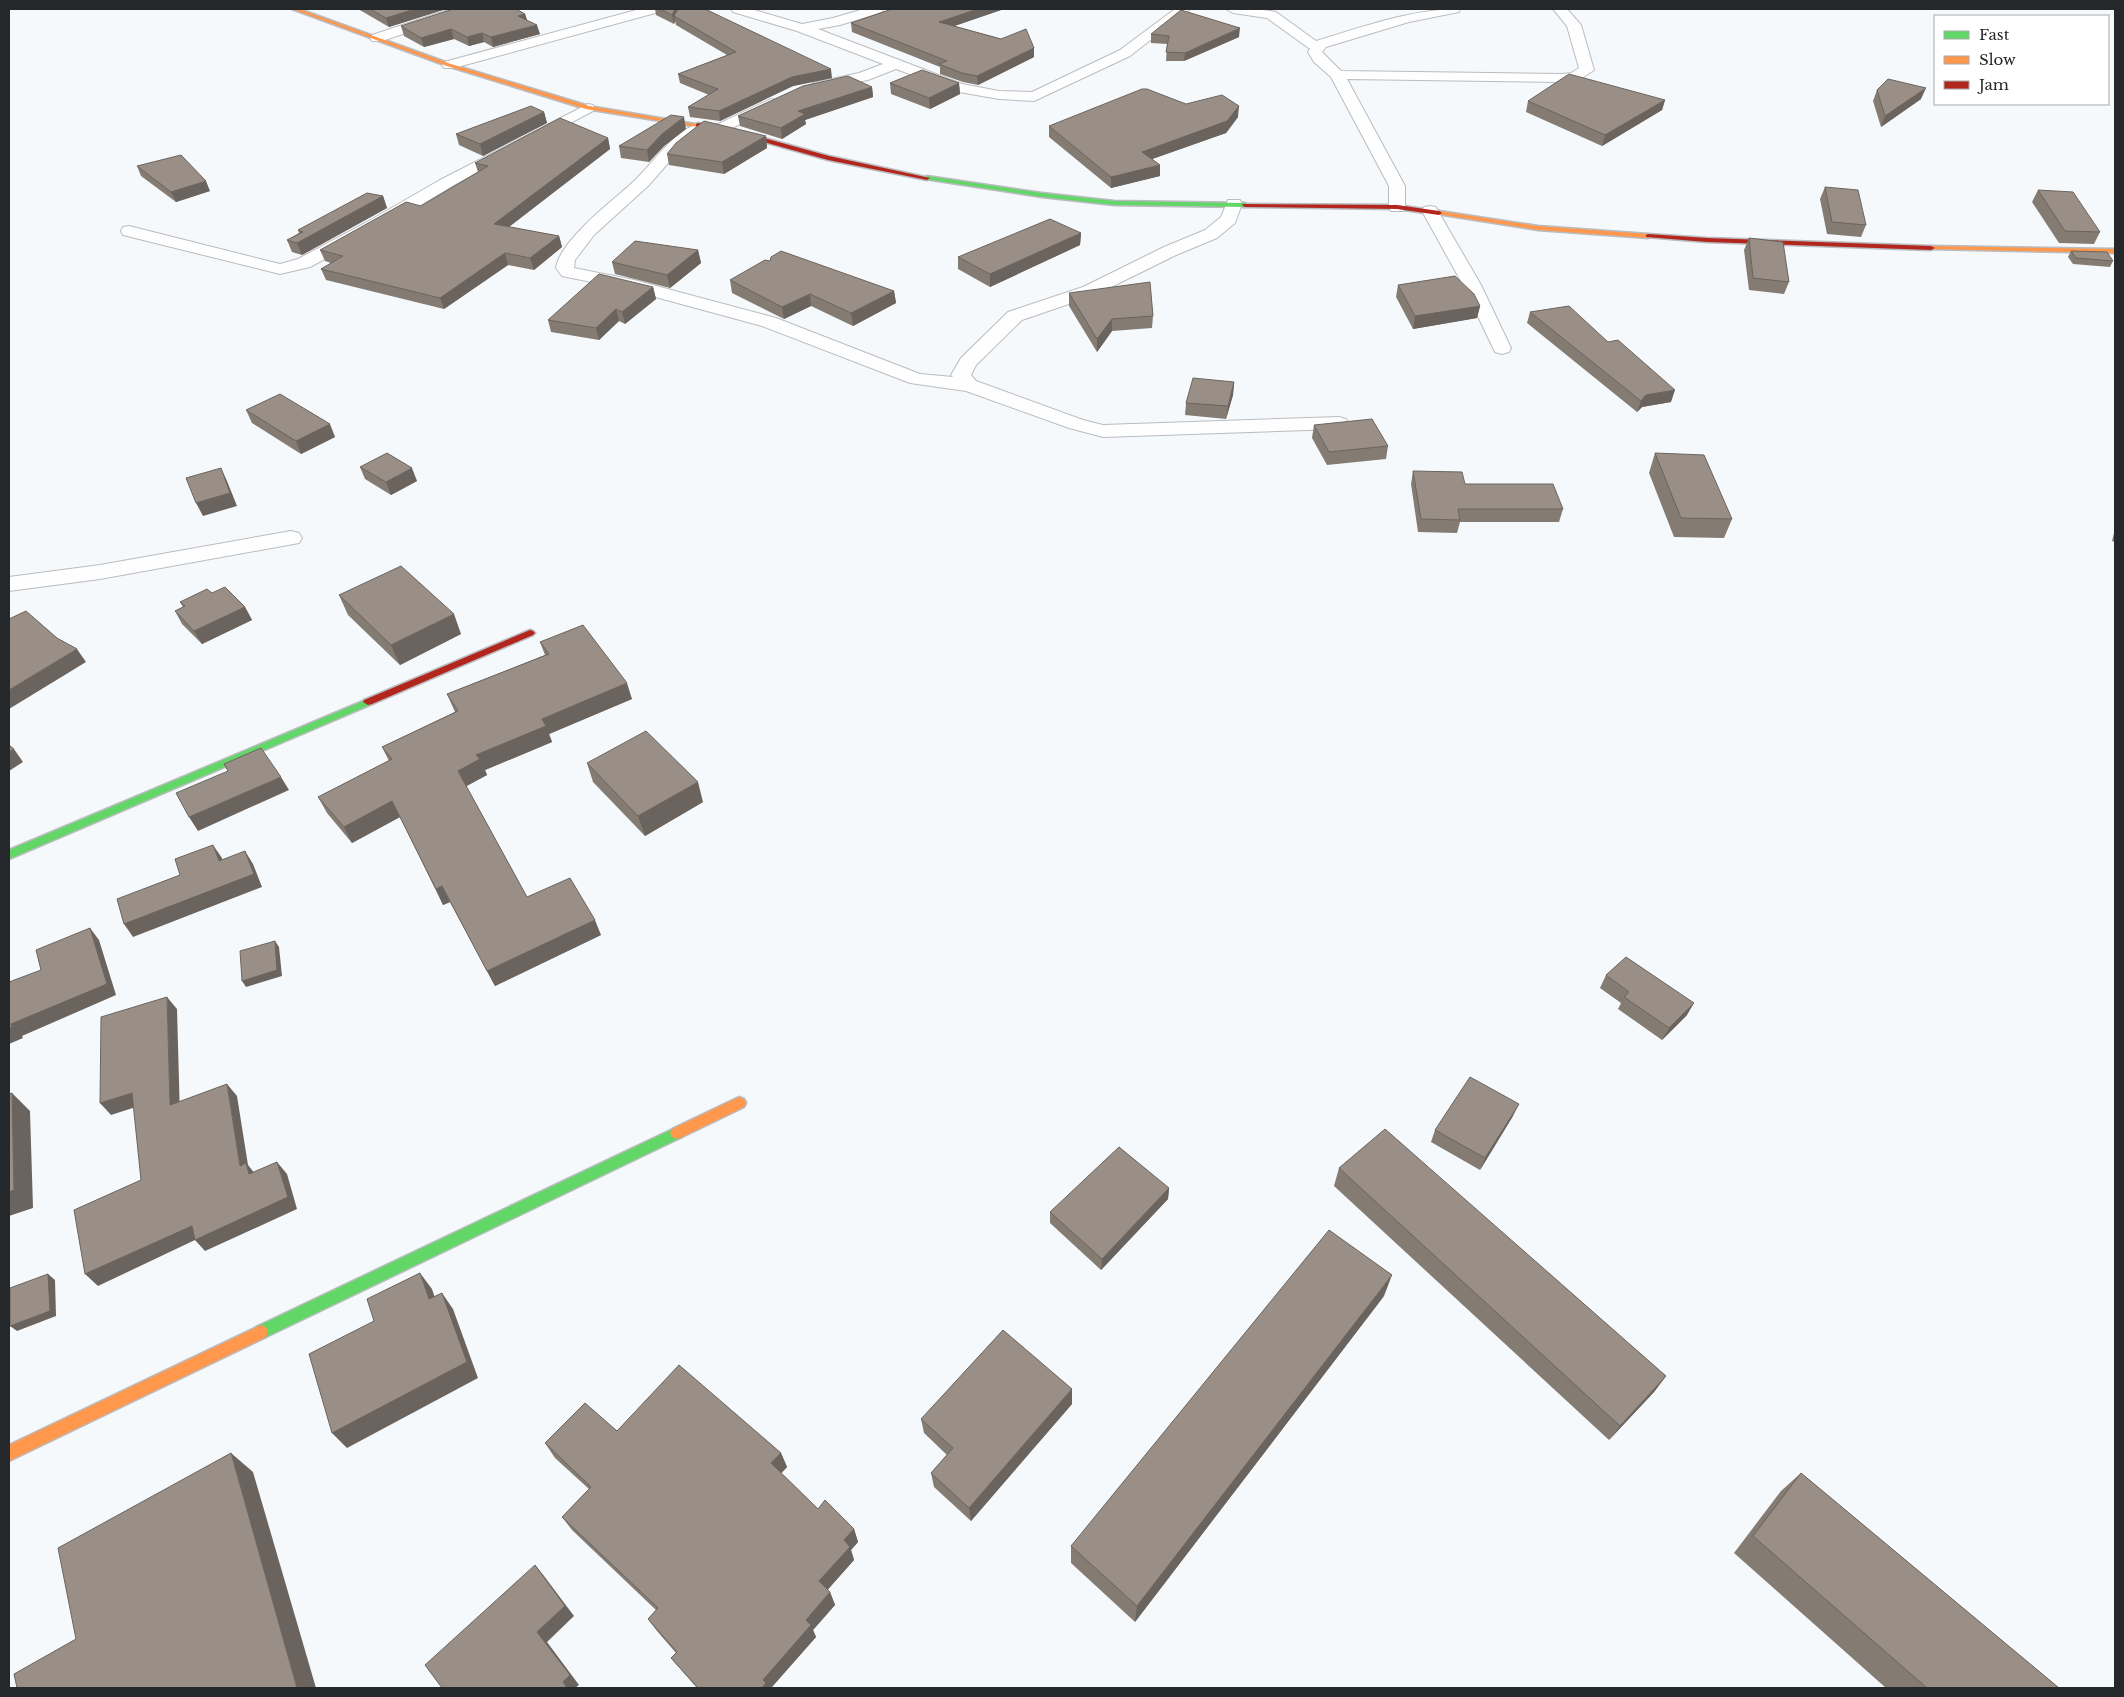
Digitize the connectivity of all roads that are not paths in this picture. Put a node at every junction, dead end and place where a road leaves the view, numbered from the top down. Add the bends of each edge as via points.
1 (295, 9) edge
2 (463, 9) edge
3 (654, 9) edge
4 (738, 9) edge
5 (877, 9) edge
6 (1183, 9) edge
7 (1233, 9) edge
8 (1454, 9) edge
9 (1560, 9) edge
10 (802, 28) junction
11 (376, 38) junction
12 (1317, 48) junction
13 (896, 64) junction
14 (449, 65) junction
15 (1338, 74) junction
16 (806, 89) edge
17 (783, 98) edge
18 (588, 108) junction
19 (712, 126) junction
20 (1234, 204) junction
21 (1397, 207) junction
22 (1430, 211) junction
23 (129, 231) dead end
24 (2115, 250) edge
25 (1502, 348) dead end
26 (969, 385) junction
27 (1339, 423) edge
28 (291, 538) dead end
29 (9, 584) edge
30 (530, 633) dead end
31 (9, 855) edge
32 (739, 1103) dead end
33 (9, 1453) edge

1 - 11 street
2 - 11 street
3 - 14 street
4 - 10 street
5 - 10 street
6 - 13 street via 1125,53 1034,97 959,88
7 - 12 street via 1271,15
8 - 12 street via 1406,19 1321,44
9 - 15 street via 1574,25 1587,70 1574,77
10 - 13 street
11 - 14 street
12 - 15 street via 1315,52 1319,59
13 - 16 street via 863,76
14 - 18 street
15 - 21 street via 1397,186
17 - 19 street
18 - 19 street
18 - 23 street via 446,183 374,226 289,268 270,267
19 - 20 street via 828,158 945,181 1114,203
19 - 26 street via 671,150 642,183 588,231 566,260 568,272 628,284 769,322 917,379
20 - 21 street
20 - 26 street via 1229,219 1211,234 1089,291 1015,316 968,362 961,375
21 - 22 street
22 - 24 street via 1538,228 1707,240 1881,247
22 - 25 street via 1472,285
26 - 27 street via 1102,431
28 - 29 street via 100,572
30 - 31 street
32 - 33 street

